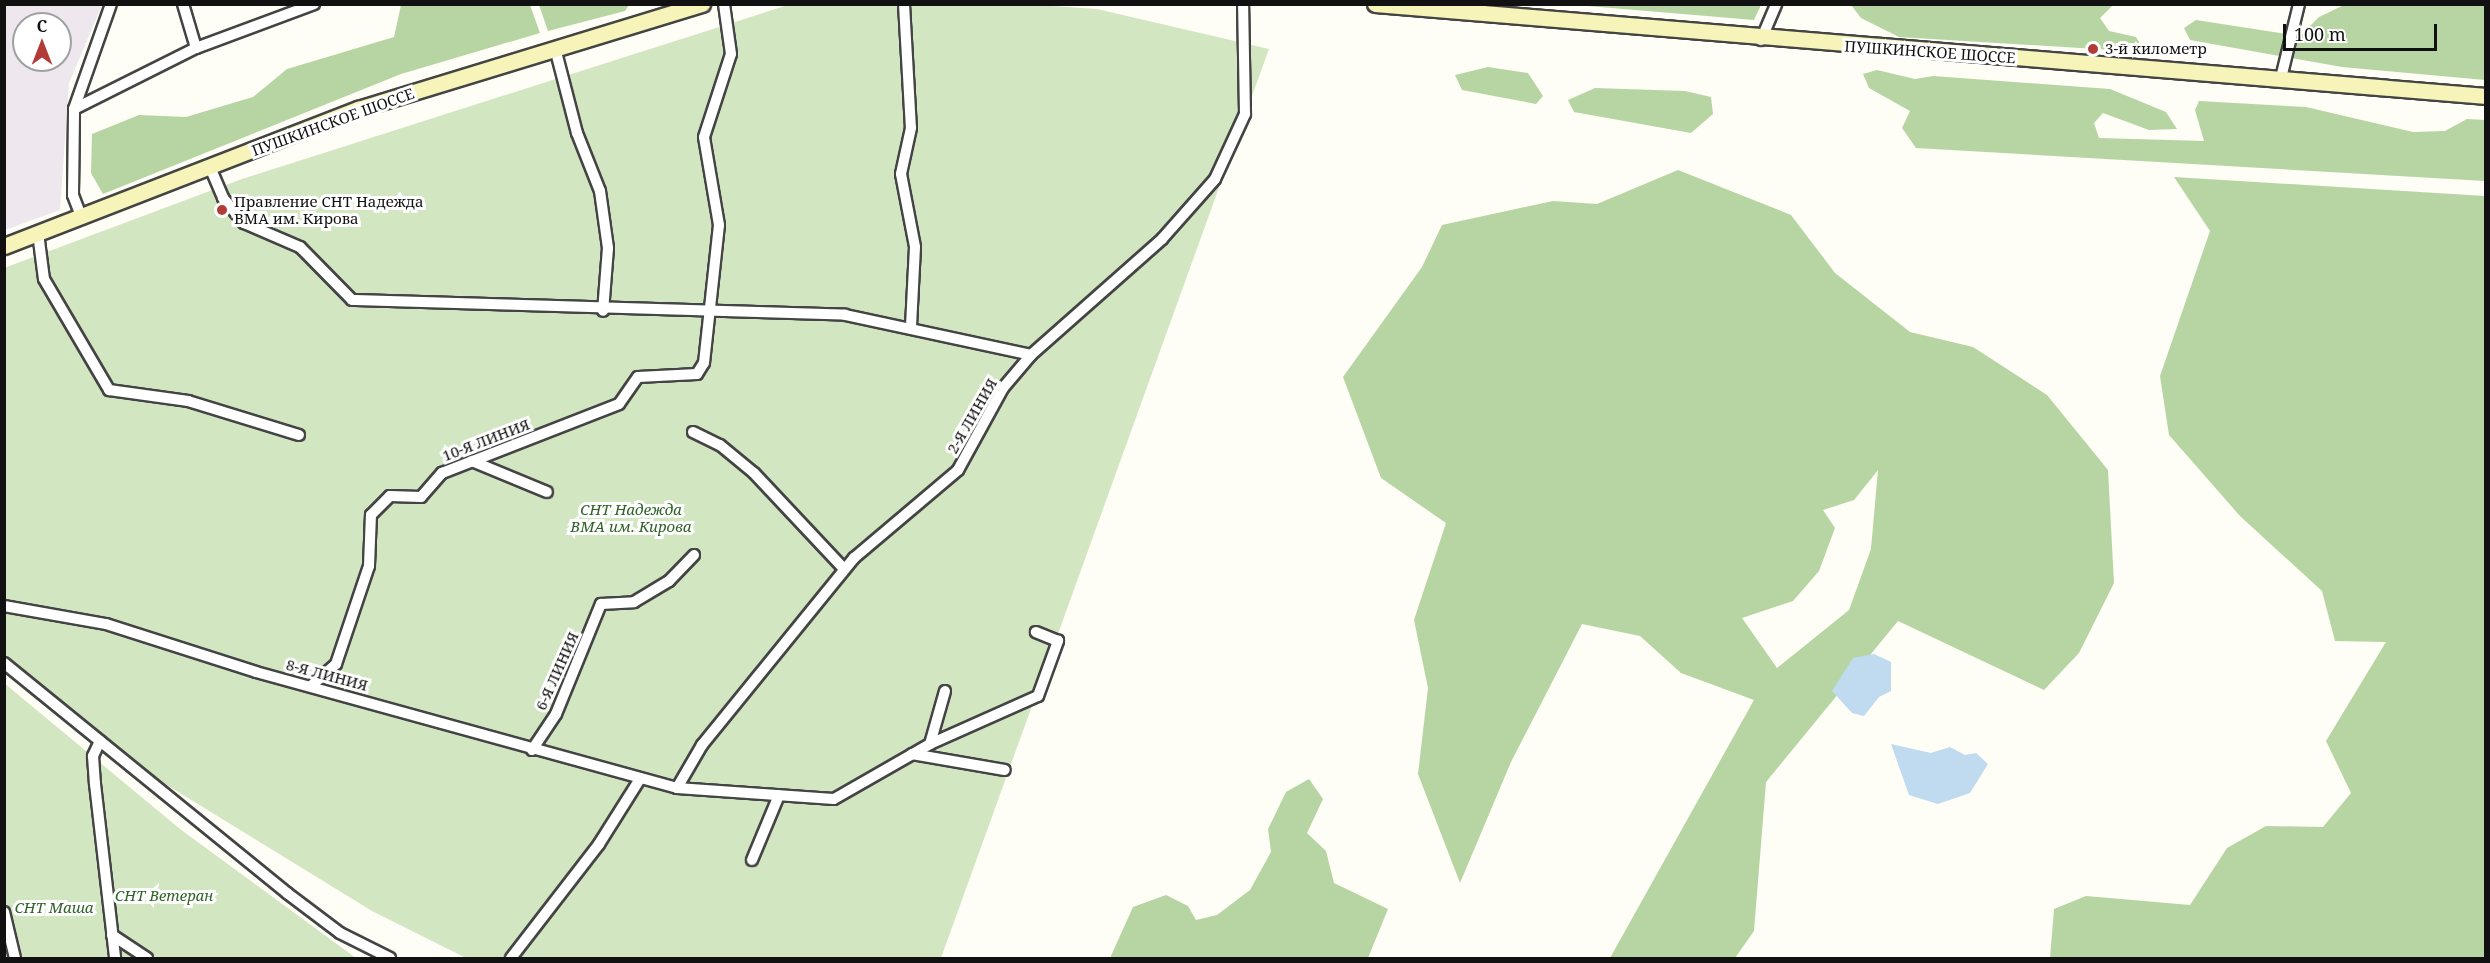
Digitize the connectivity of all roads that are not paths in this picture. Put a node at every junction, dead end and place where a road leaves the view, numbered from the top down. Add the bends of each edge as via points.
1 (111, 4) edge
2 (183, 4) edge
3 (314, 4) edge
4 (702, 4) edge
5 (724, 4) edge
6 (904, 4) edge
7 (1243, 4) edge
8 (1375, 4) edge
9 (1776, 4) edge
10 (2299, 4) edge
11 (1761, 40) junction
12 (196, 48) junction
13 (555, 48) junction
14 (2281, 78) junction
15 (2486, 96) edge
16 (74, 109) junction
17 (210, 167) junction
18 (81, 216) junction
19 (38, 233) junction
20 (4, 246) edge
21 (603, 311) junction
22 (711, 314) junction
23 (911, 327) junction
24 (1031, 355) junction
25 (693, 432) dead end
26 (298, 435) dead end
27 (472, 461) junction
28 (547, 492) dead end
29 (694, 555) dead end
30 (844, 569) junction
31 (4, 606) edge
32 (1036, 632) dead end
33 (4, 663) edge
34 (312, 685) junction
35 (945, 692) dead end
36 (100, 741) junction
37 (930, 744) junction
38 (532, 750) junction
39 (912, 754) junction
40 (1005, 770) dead end
41 (640, 779) junction
42 (677, 788) junction
43 (779, 795) junction
44 (752, 860) dead end
45 (4, 912) edge
46 (112, 935) junction
47 (15, 958) edge
48 (115, 958) edge
49 (147, 958) edge
50 (390, 958) edge
51 (511, 958) edge

1 - 16 street
2 - 12 street
3 - 12 street
4 - 13 main road, ПУШКИНСКОЕ ШОССЕ
5 - 22 street via 731,54 704,137 719,225
6 - 23 street via 910,128 901,174 915,247
7 - 24 street, 2-Я ЛИНИЯ via 1245,114 1215,179 1162,239
8 - 11 main road, ПУШКИНСКОЕ ШОССЕ
9 - 11 street
10 - 14 street
11 - 14 main road, ПУШКИНСКОЕ ШОССЕ
12 - 16 street
13 - 17 main road, ПУШКИНСКОЕ ШОССЕ via 358,109
13 - 21 street via 577,133 600,190 608,248
14 - 15 main road, ПУШКИНСКОЕ ШОССЕ
16 - 18 street via 74,195
17 - 18 main road, ПУШКИНСКОЕ ШОССЕ
17 - 21 street via 223,198 244,223 300,247 352,300
18 - 19 main road, ПУШКИНСКОЕ ШОССЕ
19 - 20 main road, ПУШКИНСКОЕ ШОССЕ
19 - 26 street via 44,279 109,390 188,400
21 - 22 street
22 - 23 street via 845,315
22 - 27 street, 10-Я ЛИНИЯ via 704,363 697,374 638,377 619,404
23 - 24 street
24 - 30 street, 2-Я ЛИНИЯ via 1003,388 947,483
25 - 30 street via 720,445 754,473
27 - 28 street
27 - 34 street, 10-Я ЛИНИЯ via 442,473 421,497 390,496 371,515 369,566 336,664
29 - 38 street, 6-Я ЛИНИЯ via 669,581 634,602 601,604 556,714
30 - 42 street, 2-Я ЛИНИЯ via 702,745
31 - 34 street, 8-Я ЛИНИЯ via 106,624
32 - 37 street via 1058,641 1038,696
33 - 36 street
34 - 38 street, 8-Я ЛИНИЯ
35 - 37 street
36 - 46 street via 93,756
36 - 50 street via 340,933
37 - 39 street
38 - 41 street, 8-Я ЛИНИЯ
39 - 40 street
39 - 43 street via 834,799
41 - 42 street
41 - 51 street via 599,844
42 - 43 street
43 - 44 street
45 - 47 street
46 - 48 street
46 - 49 street

